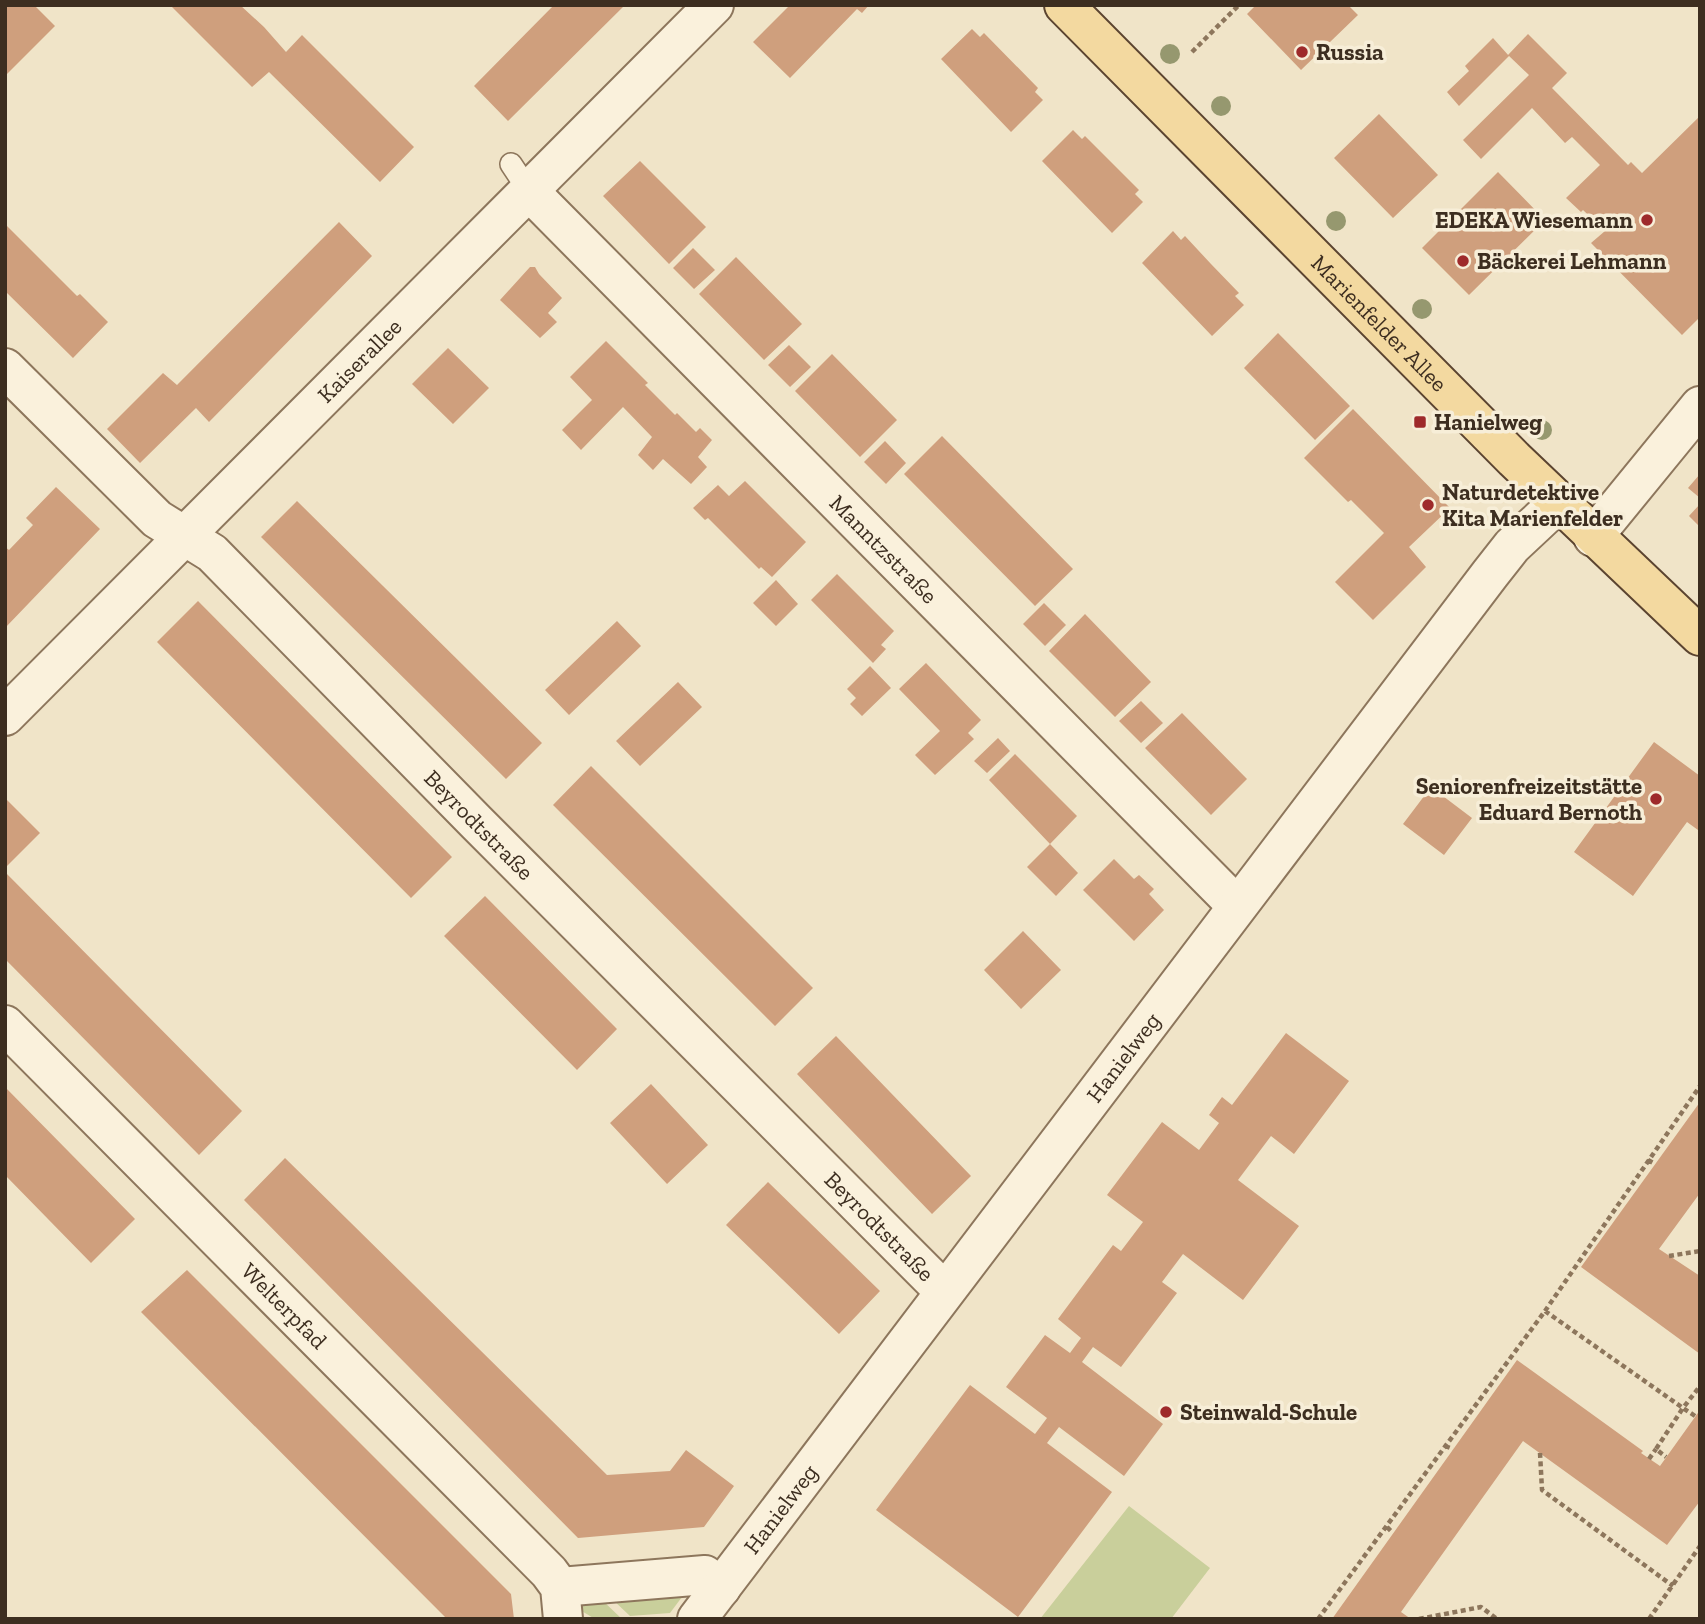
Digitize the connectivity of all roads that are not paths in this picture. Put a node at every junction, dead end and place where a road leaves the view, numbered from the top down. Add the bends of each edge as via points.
1 (714, 5) edge
2 (1064, 5) edge
3 (520, 178) junction
4 (5, 368) edge
5 (1700, 406) edge
6 (1558, 503) junction
7 (184, 536) junction
8 (1594, 537) junction
9 (1700, 636) edge
10 (5, 716) edge
11 (1237, 906) junction
12 (5, 1025) edge
13 (944, 1291) junction
14 (720, 1588) junction
15 (562, 1603) edge
16 (697, 1619) edge

1 - 3 street, Kaiserallee
2 - 6 main road, Marienfelder Allee
3 - 7 street, Kaiserallee
3 - 11 street, Manntzstraße
4 - 7 street, Beyrodtstraße via 156,519
5 - 8 street
6 - 8 main road, Marienfelder Allee
6 - 11 street, Hanielweg via 1512,546
7 - 10 street, Kaiserallee
7 - 13 street, Beyrodtstraße via 212,553
8 - 9 main road, Marienfelder Allee
11 - 13 street, Hanielweg
12 - 15 street, Welterpfad via 539,1562
13 - 14 street, Hanielweg
14 - 15 street, Welterpfad via 705,1575
14 - 16 street, Hanielweg

